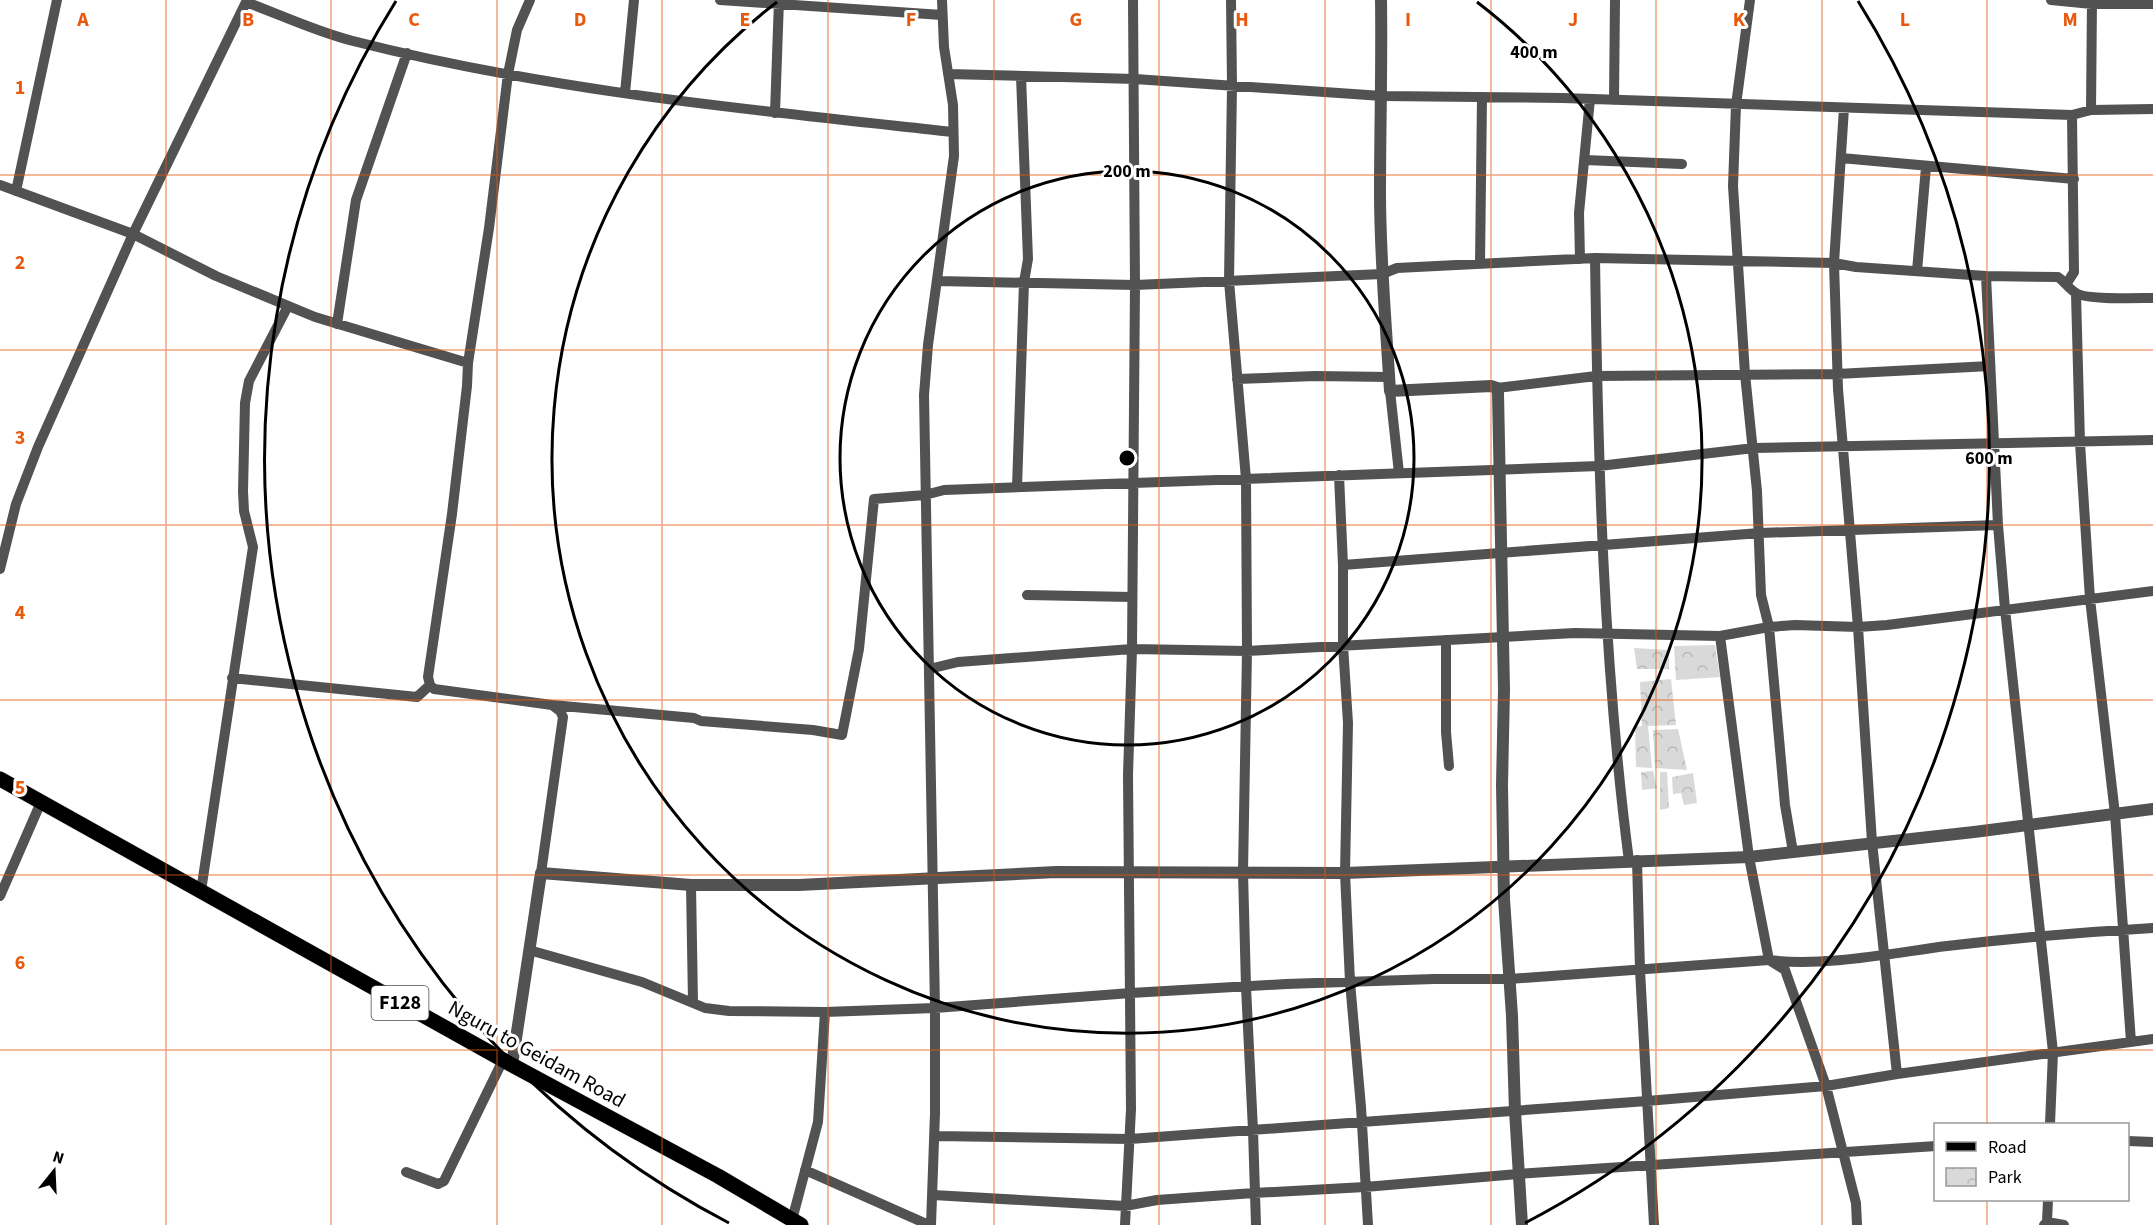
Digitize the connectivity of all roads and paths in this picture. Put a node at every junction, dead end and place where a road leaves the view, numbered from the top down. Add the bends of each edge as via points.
1 (57, 0) edge
2 (530, 0) edge
3 (634, 0) edge
4 (720, 0) edge
5 (942, 0) edge
6 (1133, 0) edge
7 (1231, 0) edge
8 (1381, 0) edge
9 (1615, 0) edge
10 (1750, 0) edge
11 (2051, 0) edge
12 (247, 1) edge
13 (2092, 2) edge
14 (779, 3) edge
15 (2153, 4) edge
16 (942, 15) junction
17 (407, 53) junction
18 (508, 74) junction
19 (948, 74) junction
20 (1021, 76) junction
21 (1135, 79) junction
22 (1232, 86) junction
23 (625, 93) junction
24 (1382, 96) junction
25 (1482, 97) junction
26 (1590, 99) junction
27 (1614, 100) junction
28 (1736, 105) junction
29 (1844, 108) junction
30 (2153, 109) edge
31 (2091, 110) junction
32 (775, 112) junction
33 (2072, 114) junction
34 (953, 132) junction
35 (1841, 158) junction
36 (1585, 160) junction
37 (1682, 164) dead end
38 (1926, 167) junction
39 (2074, 179) junction
40 (0, 185) edge
41 (16, 191) junction
42 (132, 234) junction
43 (1595, 258) junction
44 (1580, 259) junction
45 (1737, 261) junction
46 (1480, 264) junction
47 (1834, 264) junction
48 (1917, 271) junction
49 (1382, 274) junction
50 (1986, 276) junction
51 (937, 281) junction
52 (1229, 281) junction
53 (1024, 282) junction
54 (2067, 283) junction
55 (1135, 285) junction
56 (2076, 294) junction
57 (2153, 298) edge
58 (288, 306) junction
59 (337, 324) junction
60 (468, 363) junction
61 (1990, 366) junction
62 (1745, 374) junction
63 (1837, 374) junction
64 (1596, 376) junction
65 (1390, 377) junction
66 (1237, 379) junction
67 (1497, 388) junction
68 (1390, 391) junction
69 (2153, 440) edge
70 (1993, 443) junction
71 (2080, 443) junction
72 (1844, 446) junction
73 (1754, 448) junction
74 (1599, 466) junction
75 (1501, 470) junction
76 (1399, 473) junction
77 (1339, 475) junction
78 (1246, 479) junction
79 (1133, 483) junction
80 (1017, 487) junction
81 (925, 495) junction
82 (1998, 525) junction
83 (1849, 530) junction
84 (1760, 533) junction
85 (1603, 544) junction
86 (1502, 552) junction
87 (1343, 565) junction
88 (0, 569) edge
89 (2153, 591) edge
90 (1027, 595) dead end
91 (1132, 597) junction
92 (2090, 599) junction
93 (2005, 609) junction
94 (1769, 627) junction
95 (1858, 627) junction
96 (1607, 634) junction
97 (1504, 636) junction
98 (1720, 636) junction
99 (1446, 640) junction
100 (1343, 645) junction
101 (1132, 649) junction
102 (1247, 651) junction
103 (929, 669) junction
104 (232, 678) junction
105 (429, 685) junction
106 (552, 705) junction
107 (1449, 766) dead end
108 (0, 779) edge
109 (41, 802) junction
110 (2153, 809) edge
111 (2115, 814) junction
112 (2027, 825) junction
113 (1872, 842) junction
114 (1793, 852) junction
115 (1749, 857) junction
116 (1633, 861) junction
117 (1503, 865) junction
118 (1129, 871) junction
119 (1243, 872) junction
120 (541, 873) junction
121 (1345, 873) junction
122 (933, 879) junction
123 (692, 885) junction
124 (201, 891) junction
125 (0, 896) edge
126 (2153, 928) edge
127 (2123, 930) junction
128 (2039, 937) junction
129 (529, 950) junction
130 (1884, 954) junction
131 (1769, 960) junction
132 (1640, 969) junction
133 (1509, 979) junction
134 (1350, 982) junction
135 (1246, 987) junction
136 (1131, 993) junction
137 (693, 1004) junction
138 (934, 1008) junction
139 (825, 1012) junction
140 (2153, 1039) edge
141 (2132, 1042) junction
142 (2053, 1053) junction
143 (508, 1063) junction
144 (1897, 1074) junction
145 (1826, 1086) junction
146 (1647, 1101) junction
147 (1515, 1111) junction
148 (1362, 1123) junction
149 (2050, 1123) edge
150 (1253, 1130) junction
151 (935, 1136) junction
152 (1130, 1139) junction
153 (2129, 1141) edge
154 (2153, 1142) edge
155 (1934, 1146) edge
156 (1844, 1152) junction
157 (1651, 1166) junction
158 (805, 1170) junction
159 (406, 1172) dead end
160 (1518, 1174) junction
161 (1365, 1187) junction
162 (1254, 1193) junction
163 (933, 1195) junction
164 (2048, 1201) edge
165 (1125, 1206) junction
166 (797, 1222) edge
167 (2045, 1224) edge
168 (930, 1225) edge
169 (1125, 1225) edge
170 (1256, 1225) edge
171 (1368, 1225) edge
172 (1522, 1225) edge
173 (1654, 1225) edge
174 (1857, 1225) edge
175 (2064, 1225) edge

1 - 41 street
2 - 18 street via 517,30
3 - 23 street
4 - 14 street
5 - 16 street
6 - 21 street
7 - 22 street
8 - 24 street
9 - 27 street
10 - 28 street
11 - 13 street
12 - 17 street via 350,41
12 - 42 street
13 - 15 street
13 - 31 street
14 - 16 street
14 - 32 street
16 - 19 street
17 - 18 street
17 - 59 street via 356,200
18 - 23 street
18 - 60 street
19 - 20 street
19 - 34 street
20 - 21 street
20 - 53 street via 1029,259
21 - 22 street
21 - 55 street
22 - 24 street
22 - 52 street
23 - 32 street
24 - 25 street
24 - 49 street
25 - 26 street
25 - 46 street
26 - 27 street
26 - 36 street
27 - 28 street
28 - 29 street
28 - 45 street via 1733,186
29 - 33 street
29 - 35 street
30 - 31 street
31 - 33 street
32 - 34 street
33 - 39 street
34 - 51 street via 954,156
35 - 38 street
35 - 47 street
36 - 37 street
36 - 44 street via 1579,213
38 - 39 street
38 - 48 street
39 - 54 street via 2074,272
40 - 41 street
41 - 42 street
42 - 58 street
42 - 88 street via 38,447 16,504
43 - 44 street
43 - 45 street
43 - 64 street
44 - 46 street
45 - 47 street
45 - 62 street
46 - 49 street via 1397,268
47 - 48 street
47 - 63 street
48 - 50 street
49 - 52 street
49 - 65 street
50 - 54 street via 2058,277
50 - 61 street
51 - 53 street
51 - 81 street via 924,395
52 - 55 street
52 - 66 street
53 - 55 street
53 - 80 street
54 - 56 street
55 - 79 street
56 - 57 street
56 - 71 street
58 - 59 street
58 - 104 street via 249,381 245,403 243,491 253,547
59 - 60 street
60 - 105 street
61 - 63 street
61 - 70 street
62 - 63 street
62 - 64 street
62 - 73 street
63 - 72 street
64 - 67 street
64 - 74 street
65 - 66 street
65 - 68 street
66 - 78 street
67 - 68 street
67 - 75 street
68 - 76 street
69 - 71 street
70 - 71 street
70 - 72 street
70 - 82 street
71 - 92 street
72 - 73 street
72 - 83 street
73 - 74 street
73 - 84 street
74 - 75 street
74 - 85 street
75 - 76 street
75 - 86 street
76 - 77 street
77 - 78 street
77 - 87 street
78 - 79 street
78 - 102 street
79 - 80 street
79 - 91 street
80 - 81 street via 944,490
81 - 103 street
81 - 106 street via 874,499 859,649 842,735
82 - 83 street
82 - 93 street
83 - 84 street
83 - 95 street
84 - 85 street
84 - 94 street via 1761,595
85 - 86 street
85 - 96 street
86 - 87 street
86 - 97 street
87 - 100 street
89 - 92 street
90 - 91 street
91 - 101 street
92 - 93 street
92 - 111 street
93 - 95 street
93 - 112 street
94 - 95 street
94 - 98 street
94 - 114 street
95 - 113 street
96 - 97 street
96 - 98 street
96 - 116 street via 1618,778
97 - 99 street
97 - 117 street
98 - 115 street
99 - 100 street
99 - 107 street
100 - 102 street
100 - 121 street via 1348,723
101 - 102 street
101 - 103 street via 958,662
101 - 118 street
102 - 119 street
103 - 122 street
104 - 105 street via 417,697
104 - 124 street
105 - 106 street via 434,689
106 - 120 street via 563,717
108 - 109 main road, Nguru to Geidam Road / F128
109 - 124 main road, Nguru to Geidam Road / F128
109 - 125 street
110 - 111 street
111 - 112 street
111 - 127 street
112 - 113 street
112 - 128 street
113 - 114 street
113 - 130 street
114 - 115 street
115 - 116 street
115 - 131 street
116 - 117 street
116 - 132 street
117 - 121 street
117 - 133 street
118 - 119 street
118 - 122 street
118 - 136 street
119 - 121 street
119 - 135 street
120 - 123 street
120 - 129 street
121 - 134 street
122 - 123 street
122 - 138 street
123 - 137 street
124 - 143 main road, Nguru to Geidam Road / F128
126 - 127 street
127 - 128 street
127 - 141 street
128 - 130 street
128 - 142 street
129 - 137 street via 642,982
129 - 143 street
130 - 131 street via 1791,962
130 - 144 street
131 - 132 street
131 - 145 street via 1785,970
132 - 133 street
132 - 146 street
133 - 134 street
133 - 147 street
134 - 135 street
134 - 148 street
135 - 136 street
135 - 150 street
136 - 138 street
136 - 152 street
137 - 139 street via 729,1011
138 - 139 street
138 - 151 street
139 - 158 street via 818,1122
140 - 141 street
141 - 142 street
142 - 144 street
142 - 149 street
143 - 159 street via 444,1181 438,1184
143 - 166 main road, Nguru to Geidam Road / F128
144 - 145 street
145 - 146 street
145 - 156 street
146 - 147 street
146 - 157 street
147 - 148 street
147 - 160 street
148 - 150 street
148 - 161 street
150 - 152 street
150 - 162 street
151 - 152 street
151 - 163 street
152 - 165 street
153 - 154 street
155 - 156 street
156 - 157 street
156 - 174 street
157 - 160 street
157 - 173 street
158 - 166 street
158 - 168 street
160 - 161 street
160 - 172 street
161 - 162 street
161 - 171 street
162 - 165 street
162 - 170 street
163 - 165 street
163 - 168 street
164 - 167 street
165 - 169 street
167 - 175 street

